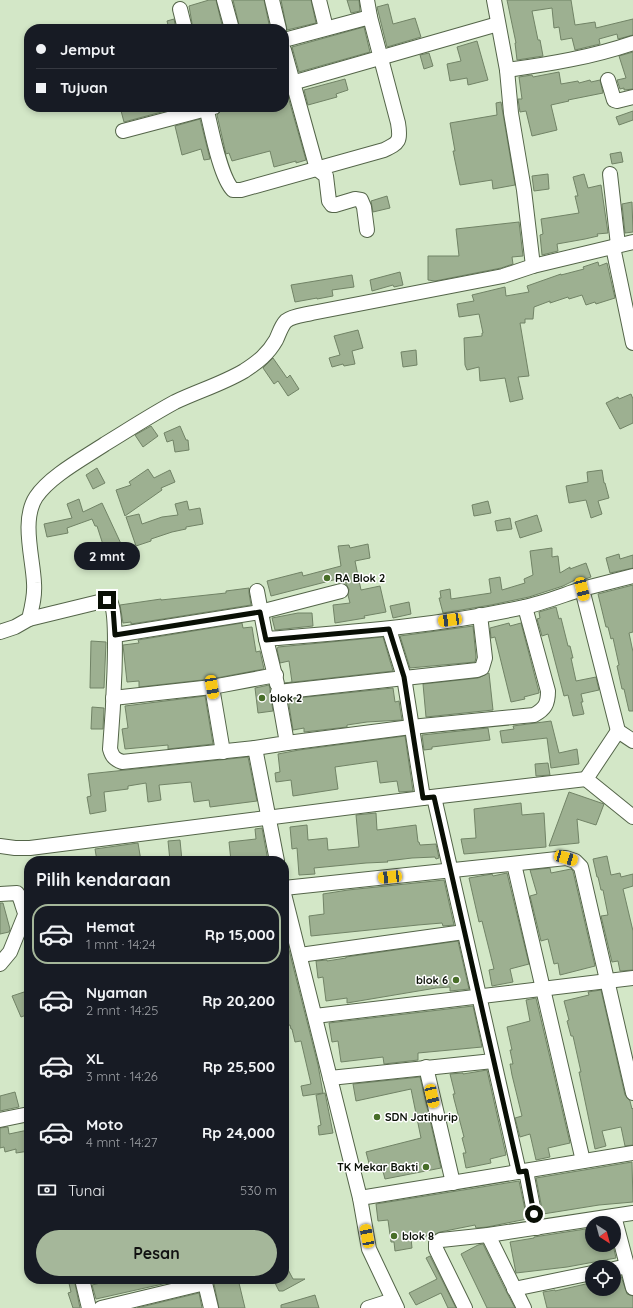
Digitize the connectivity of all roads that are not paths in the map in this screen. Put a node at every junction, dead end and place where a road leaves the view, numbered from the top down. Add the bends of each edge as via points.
1 (224, 0) edge
2 (272, 0) edge
3 (319, 0) edge
4 (367, 0) edge
5 (494, 0) edge
6 (180, 9) dead end
7 (370, 17) junction
8 (184, 24) edge
9 (231, 24) edge
10 (278, 24) edge
11 (498, 24) junction
12 (326, 28) junction
13 (289, 39) edge
14 (633, 43) edge
15 (381, 58) junction
16 (507, 70) junction
17 (608, 80) dead end
18 (289, 84) edge
19 (633, 97) edge
20 (194, 112) edge
21 (210, 112) edge
22 (123, 131) dead end
23 (317, 169) junction
24 (610, 174) dead end
25 (367, 230) dead end
26 (633, 242) edge
27 (616, 246) junction
28 (533, 266) junction
29 (633, 343) edge
30 (633, 576) edge
31 (582, 589) junction
32 (257, 591) dead end
33 (341, 591) dead end
34 (525, 607) junction
35 (260, 612) junction
36 (480, 615) junction
37 (29, 619) junction
38 (389, 629) junction
39 (0, 632) edge
40 (115, 635) junction
41 (266, 640) junction
42 (276, 675) junction
43 (404, 677) junction
44 (212, 687) junction
45 (278, 692) junction
46 (113, 698) junction
47 (411, 727) junction
48 (618, 732) junction
49 (633, 741) edge
50 (286, 743) junction
51 (255, 748) junction
52 (223, 752) junction
53 (586, 780) junction
54 (429, 797) junction
55 (633, 817) edge
56 (268, 818) junction
57 (0, 846) edge
58 (276, 856) edge
59 (514, 864) junction
60 (451, 870) junction
61 (289, 887) edge
62 (0, 894) edge
63 (24, 908) edge
64 (289, 913) edge
65 (24, 923) edge
66 (464, 932) junction
67 (300, 955) junction
68 (0, 964) edge
69 (633, 978) edge
70 (607, 981) junction
71 (543, 989) junction
72 (479, 997) junction
73 (315, 1016) junction
74 (493, 1060) junction
75 (426, 1067) junction
76 (330, 1078) junction
77 (633, 1093) edge
78 (24, 1115) edge
79 (0, 1120) edge
80 (633, 1153) edge
81 (583, 1161) junction
82 (522, 1172) junction
83 (453, 1183) junction
84 (360, 1198) junction
85 (633, 1213) edge
86 (614, 1216) edge
87 (585, 1221) edge
88 (537, 1228) junction
89 (488, 1235) junction
90 (621, 1267) edge
91 (585, 1274) edge
92 (83, 1284) edge
93 (193, 1284) edge
94 (206, 1284) edge
95 (633, 1288) edge
96 (514, 1289) junction
97 (395, 1304) edge
98 (89, 1308) edge
99 (101, 1308) edge
100 (211, 1308) edge
101 (368, 1308) edge
102 (465, 1308) edge
103 (524, 1308) edge

1 - 9 street
2 - 10 street
3 - 12 street
4 - 7 street
5 - 11 street
6 - 8 street
7 - 12 street
7 - 15 street
11 - 15 street
11 - 16 street
12 - 13 street
14 - 16 street via 605,53
15 - 18 street
15 - 23 street via 398,123 399,139 395,145 384,150
16 - 28 street
17 - 19 street via 614,100
18 - 23 street
20 - 22 street
21 - 23 street via 224,175 233,190
23 - 25 street via 326,176 329,201 332,205 355,199 361,200
24 - 27 street
26 - 27 street
27 - 28 street
27 - 29 street
28 - 37 street via 503,276 291,318 282,326 271,349 263,358 243,372 176,402 53,479 36,497 29,512 28,530 34,585 33,606
30 - 31 street
31 - 34 street
31 - 48 street
32 - 35 street
33 - 35 street
34 - 36 street
34 - 47 street via 548,691 547,704 543,710 534,715
35 - 40 street
35 - 41 street
36 - 38 street
36 - 43 street via 485,658 482,668
37 - 39 street
37 - 40 street via 107,600 113,608
38 - 41 street
38 - 43 street
40 - 46 street
41 - 42 street
42 - 44 street
42 - 45 street
43 - 45 street
43 - 47 street
44 - 46 street
44 - 52 street
45 - 50 street
46 - 52 street via 110,749 117,761
47 - 50 street
47 - 54 street
48 - 49 street
48 - 53 street
50 - 51 street
51 - 52 street
51 - 56 street
53 - 54 street
53 - 55 street
54 - 56 street
54 - 60 street
56 - 57 street via 30,848
56 - 58 street
59 - 60 street
59 - 70 street via 566,858 575,861 581,868
59 - 71 street
60 - 61 street
60 - 66 street
62 - 63 street via 17,893
64 - 67 street
65 - 68 street via 10,952
66 - 67 street
66 - 72 street
67 - 73 street
69 - 70 street
70 - 71 street
70 - 77 street
71 - 72 street
71 - 81 street
72 - 73 street
72 - 74 street
73 - 76 street
74 - 75 street
74 - 82 street
75 - 76 street
75 - 83 street
76 - 84 street
78 - 79 street
80 - 81 street
81 - 82 street
82 - 83 street
82 - 88 street
83 - 84 street
84 - 97 street via 369,1249
85 - 86 street
87 - 88 street
88 - 89 street
89 - 96 street
89 - 102 street via 440,1240 436,1243 436,1249
90 - 95 street
91 - 96 street
92 - 98 street
93 - 99 street
94 - 100 street
96 - 103 street
97 - 101 street

